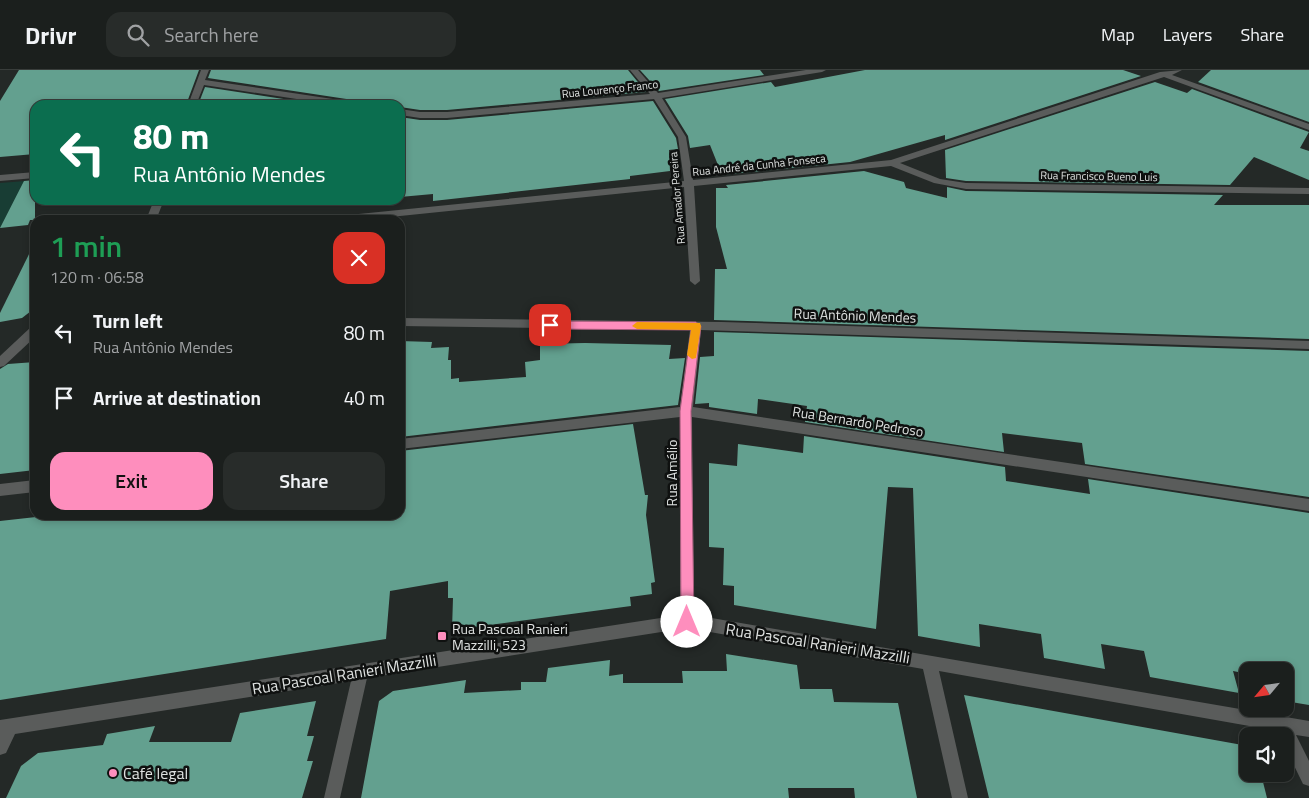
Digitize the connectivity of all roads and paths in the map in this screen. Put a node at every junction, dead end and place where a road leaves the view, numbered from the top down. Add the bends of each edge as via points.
1 (205, 70) edge
2 (634, 70) edge
3 (822, 70) edge
4 (1153, 70) edge
5 (1178, 70) edge
6 (1165, 74) junction
7 (200, 82) junction
8 (655, 96) junction
9 (194, 100) edge
10 (319, 100) edge
11 (405, 113) edge
12 (1309, 127) edge
13 (892, 163) junction
14 (30, 175) edge
15 (0, 178) edge
16 (688, 184) junction
17 (1309, 191) edge
18 (379, 215) edge
19 (695, 281) dead end
20 (405, 322) edge
21 (696, 326) junction
22 (30, 335) edge
23 (30, 343) edge
24 (20, 344) junction
25 (1309, 345) edge
26 (0, 363) edge
27 (686, 411) junction
28 (405, 443) edge
29 (30, 487) edge
30 (0, 490) edge
31 (1309, 505) edge
32 (687, 622) junction
33 (929, 662) junction
34 (361, 671) junction
35 (1282, 724) junction
36 (5, 727) edge
37 (1309, 729) edge
38 (0, 747) edge
39 (1309, 778) edge
40 (332, 798) edge
41 (960, 798) edge

1 - 7 street
2 - 8 street, Rua Amador Pereira
3 - 8 street, Rua Lourenço Franco
4 - 6 street
5 - 6 street, Rua André da Cunha Fonseca
6 - 12 street
6 - 13 street, Rua André da Cunha Fonseca
7 - 9 street
7 - 10 street
8 - 11 street, Rua Lourenço Franco via 447,115
8 - 16 street, Rua Amador Pereira via 664,104 682,136
13 - 16 street, Rua André da Cunha Fonseca
13 - 17 street, Rua Francisco Bueno Luis via 947,185
14 - 15 street
16 - 18 street, Rua André da Cunha Fonseca
16 - 19 street, Rua Amador Pereira
20 - 21 street, Rua Antônio Mendes
21 - 25 street, Rua Antônio Mendes
21 - 27 street, Rua Amélio
22 - 24 street
23 - 24 street
24 - 26 street
27 - 28 street, Rua Bernardo Pedroso
27 - 31 street, Rua Bernardo Pedroso
27 - 32 street, Rua Amélio
29 - 30 street
32 - 33 street, Rua Pascoal Ranieri Mazzilli
32 - 34 street, Rua Pascoal Ranieri Mazzilli
33 - 35 street, Rua Pascoal Ranieri Mazzilli
33 - 41 street
34 - 36 street, Rua Pascoal Ranieri Mazzilli
34 - 40 street
35 - 37 street, Rua Pascoal Ranieri Mazzilli
35 - 39 street
36 - 38 street

